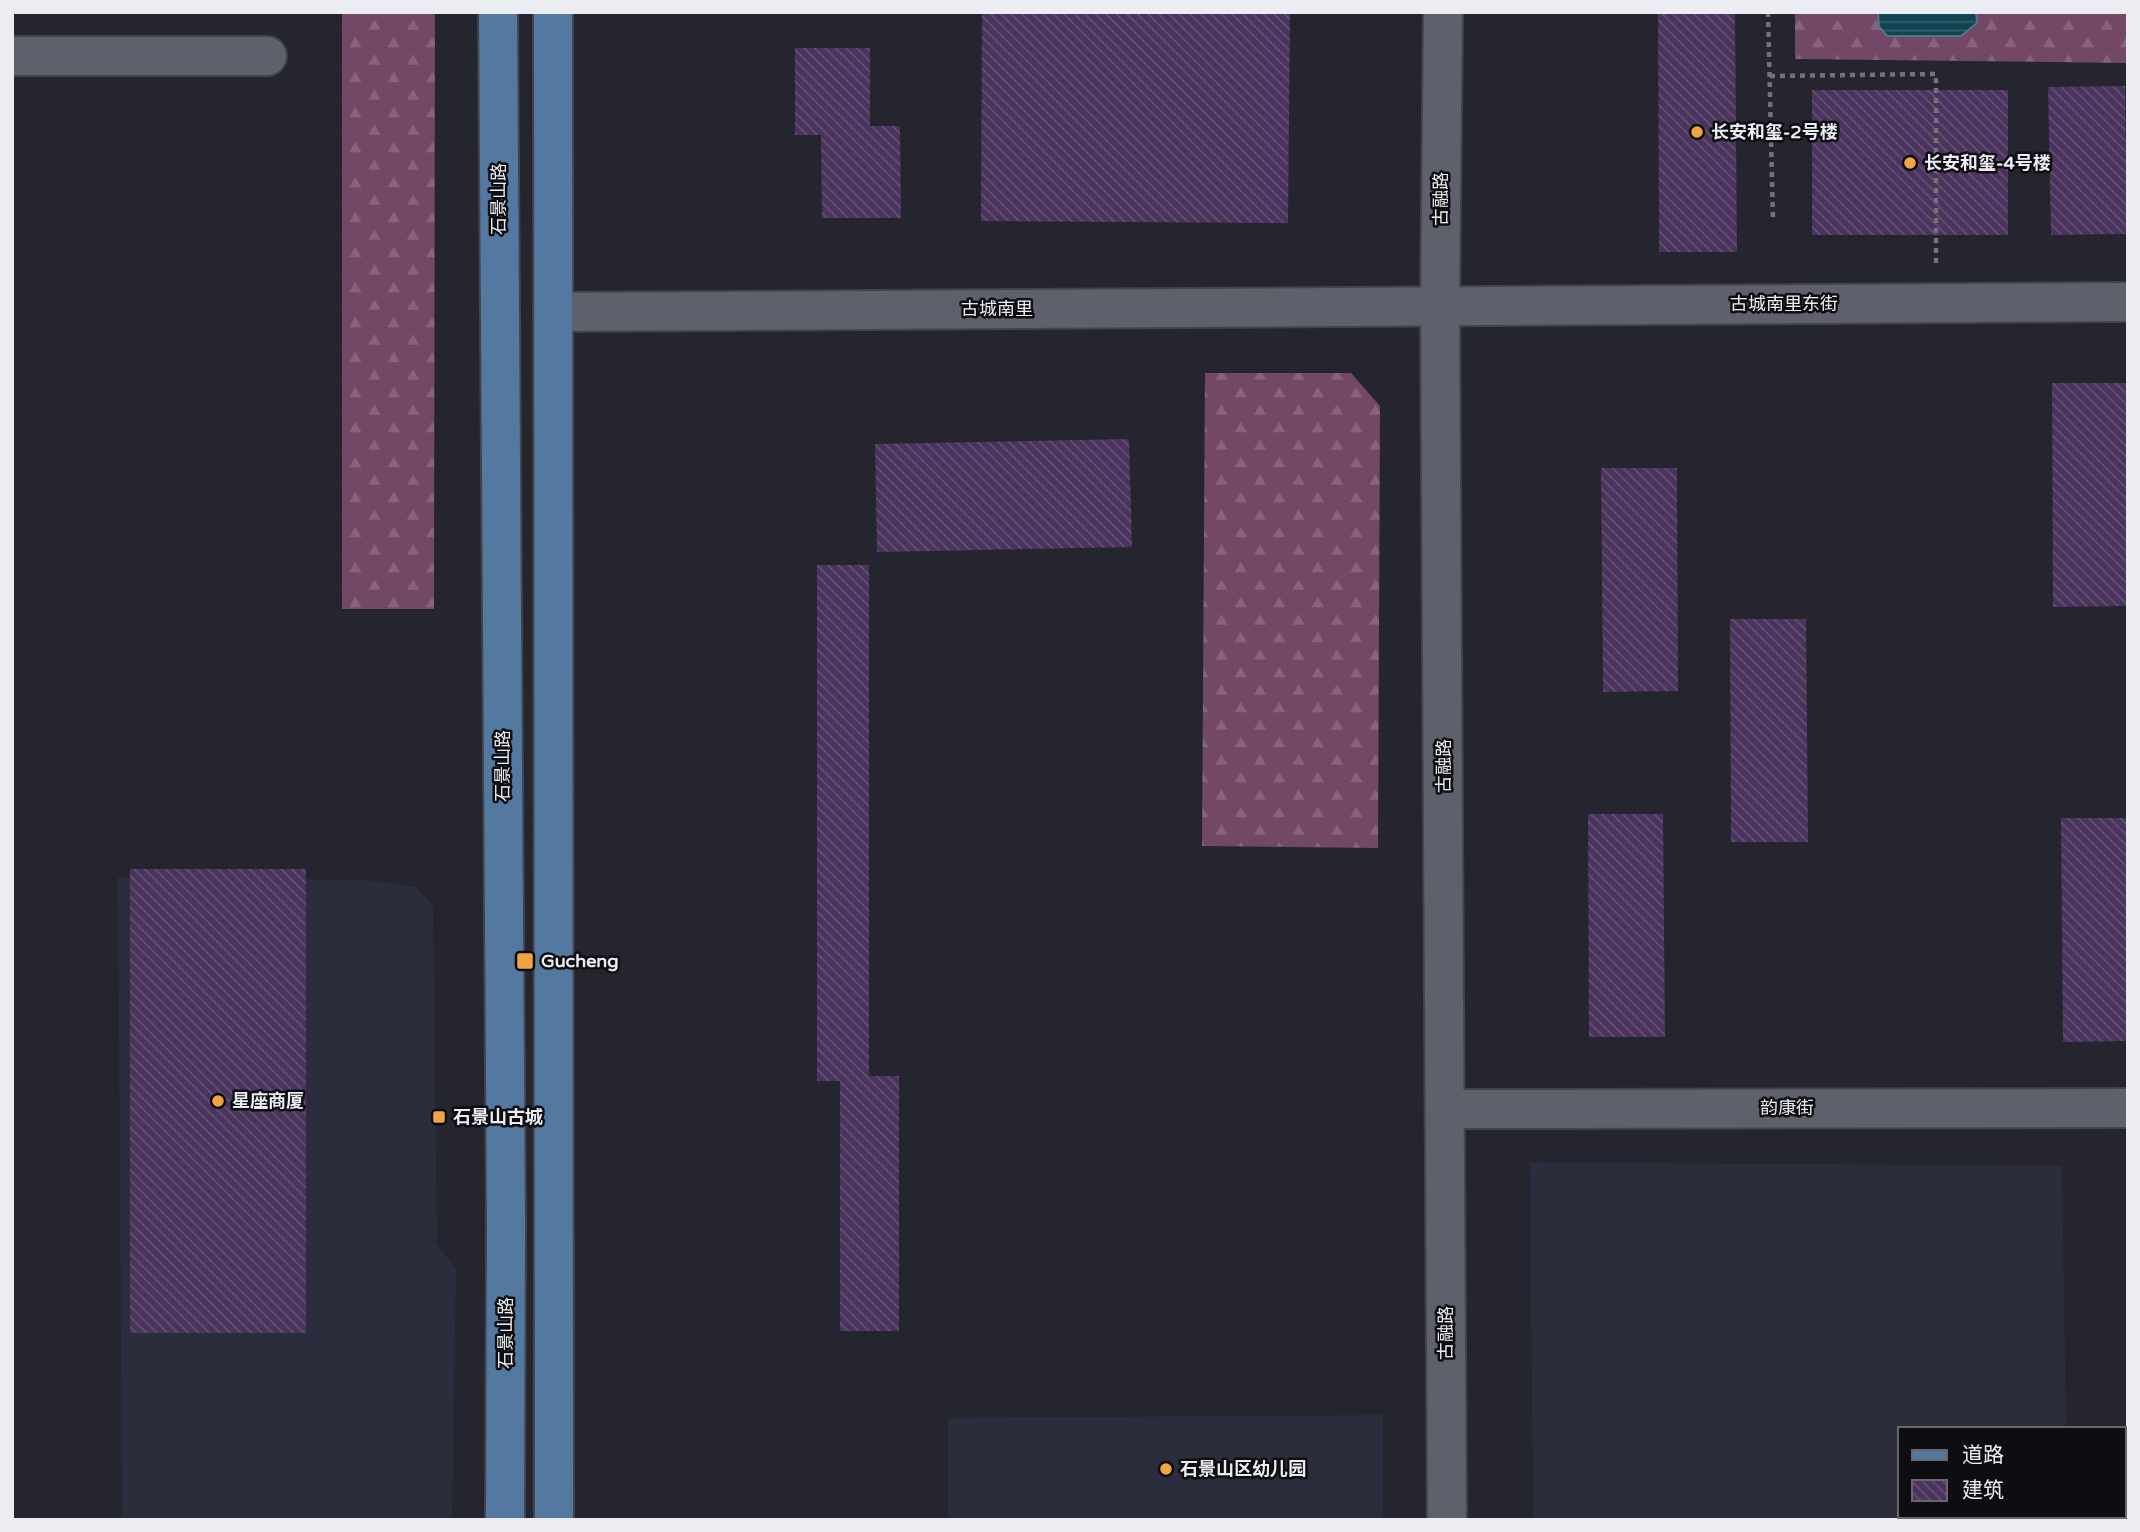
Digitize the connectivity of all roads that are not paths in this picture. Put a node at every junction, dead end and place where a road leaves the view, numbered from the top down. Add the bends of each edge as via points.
1 (498, 12) edge
2 (553, 12) edge
3 (1443, 12) edge
4 (12, 56) edge
5 (267, 56) dead end
6 (2128, 302) edge
7 (1440, 306) junction
8 (553, 312) junction
9 (2128, 1108) edge
10 (1446, 1109) junction
11 (505, 1520) edge
12 (554, 1520) edge
13 (1447, 1520) edge

1 - 11 main road, 石景山路
2 - 8 main road
3 - 7 street, 古融路
4 - 5 street
6 - 7 street, 古城南里东街
7 - 8 street, 古城南里
7 - 10 street, 古融路
8 - 12 main road
9 - 10 street, 韵康街
10 - 13 street, 古融路

